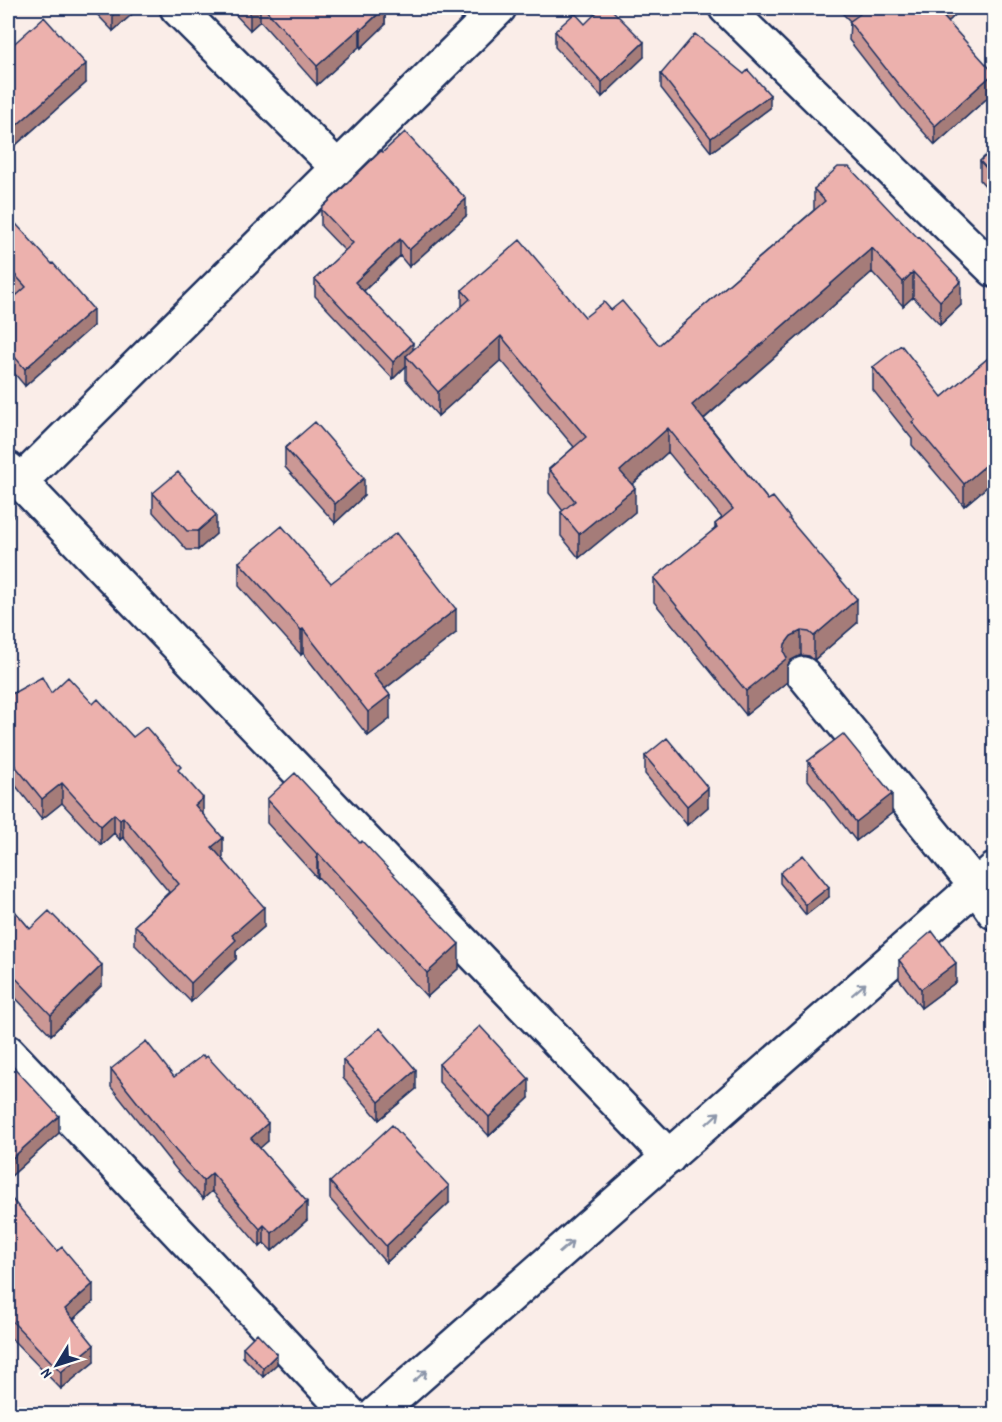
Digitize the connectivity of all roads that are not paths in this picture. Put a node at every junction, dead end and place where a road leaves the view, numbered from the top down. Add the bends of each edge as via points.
1 (177, 8) edge
2 (499, 8) edge
3 (726, 8) edge
4 (337, 167) junction
5 (994, 270) edge
6 (14, 475) edge
7 (803, 675) dead end
8 (988, 889) edge
9 (8, 1052) edge
10 (669, 1157) junction
11 (350, 1414) edge
12 (376, 1414) edge

1 - 4 street
2 - 4 street
3 - 5 street
4 - 6 street
6 - 10 street
7 - 8 street
10 -> 8 street
9 - 11 street
12 -> 10 street

